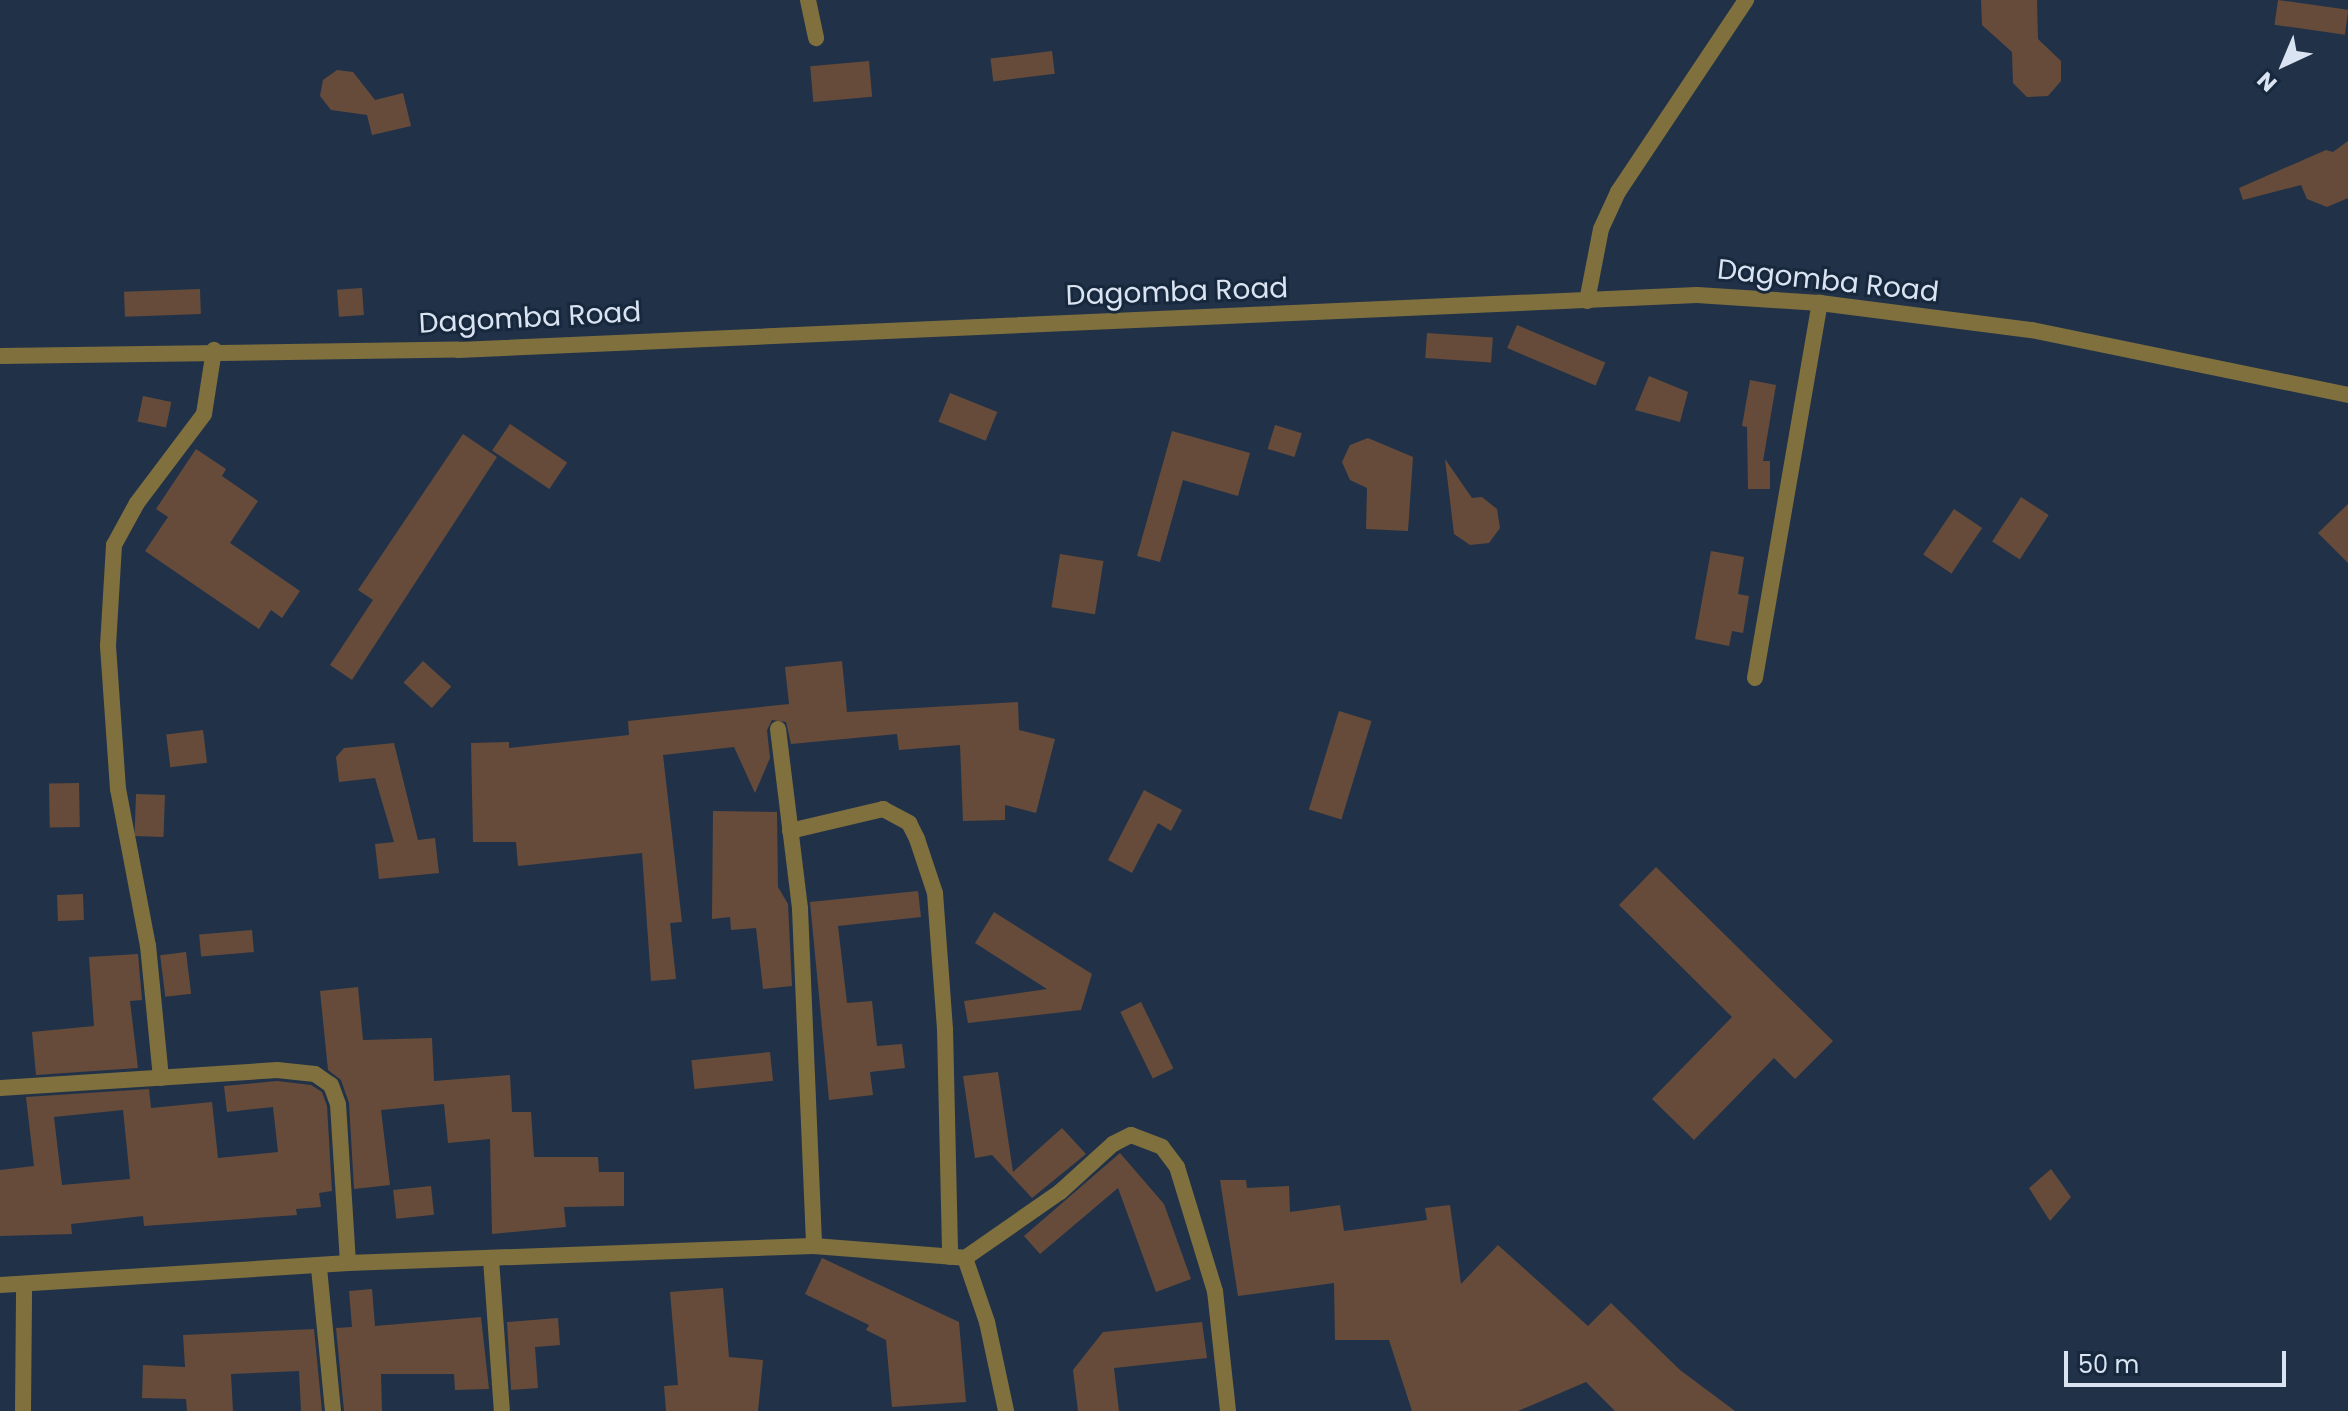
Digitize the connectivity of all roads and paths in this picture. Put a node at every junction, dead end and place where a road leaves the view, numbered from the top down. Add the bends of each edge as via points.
1 (808, 0) edge
2 (1746, 0) edge
3 (816, 38) dead end
4 (1587, 301) junction
5 (1820, 303) junction
6 (214, 350) junction
7 (0, 356) edge
8 (2348, 395) edge
9 (1755, 678) dead end
10 (778, 729) dead end
11 (790, 831) junction
12 (161, 1078) junction
13 (0, 1088) edge
14 (814, 1246) junction
15 (958, 1258) junction
16 (491, 1259) junction
17 (348, 1263) junction
18 (319, 1268) junction
19 (0, 1285) edge
20 (24, 1286) junction
21 (23, 1411) edge
22 (333, 1411) edge
23 (502, 1411) edge
24 (1006, 1411) edge
25 (1228, 1411) edge

1 - 3 street
2 - 4 street via 1618,192 1601,229
4 - 5 street, Dagomba Road via 1697,295
4 - 6 street, Dagomba Road via 458,350
5 - 8 street, Dagomba Road via 2032,330
5 - 9 street
6 - 7 street, Dagomba Road
6 - 12 street via 204,414 137,503 114,545 108,646 118,789 148,946
10 - 11 street
11 - 14 street via 800,909
11 - 15 street via 883,809 909,823 917,839 935,893
12 - 13 street
12 - 17 street via 303,1070 331,1085 338,1104
14 - 15 street
14 - 16 street
15 - 24 street via 987,1322
15 - 25 street via 1060,1192 1113,1144 1131,1135 1162,1147 1177,1167 1215,1291
16 - 17 street
16 - 23 street
17 - 18 street
18 - 20 street
18 - 22 street
19 - 20 street
20 - 21 street

